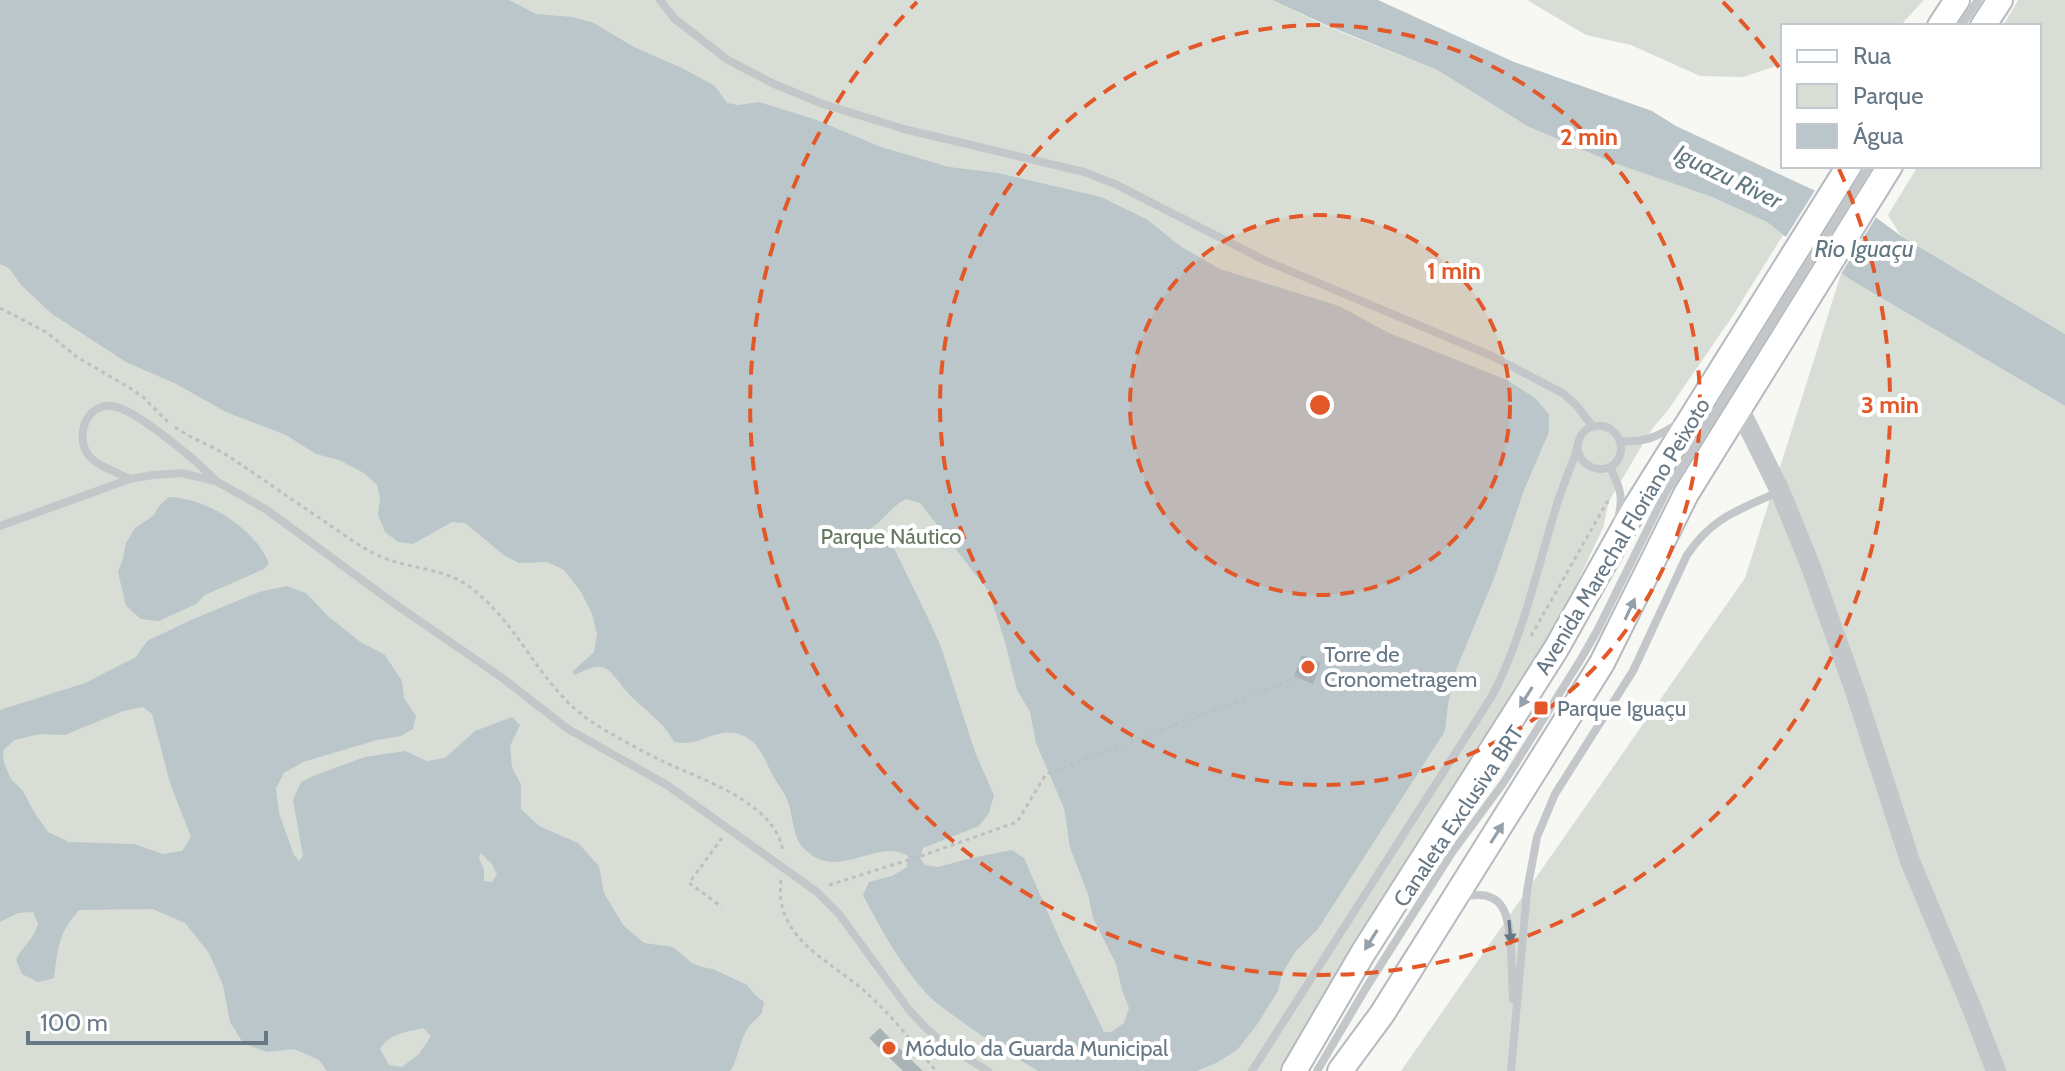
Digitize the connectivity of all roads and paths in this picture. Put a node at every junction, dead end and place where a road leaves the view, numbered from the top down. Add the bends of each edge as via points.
1 (660, 0) edge
2 (1957, 0) edge
3 (1978, 0) edge
4 (2000, 0) edge
5 (1941, 24) edge
6 (1962, 24) edge
7 (1984, 24) edge
8 (1885, 168) edge
9 (1856, 179) edge
10 (1788, 296) junction
11 (0, 308) edge
12 (1701, 401) junction
13 (1739, 408) junction
14 (1593, 427) junction
15 (1620, 441) junction
16 (1577, 447) junction
17 (1610, 467) junction
18 (130, 479) junction
19 (216, 481) junction
20 (1780, 491) junction
21 (0, 526) edge
22 (1595, 582) junction
23 (1298, 678) dead end
24 (729, 828) junction
25 (782, 866) junction
26 (817, 892) junction
27 (1456, 899) junction
28 (722, 907) dead end
29 (1515, 1032) junction
30 (936, 1071) edge
31 (988, 1071) edge
32 (1252, 1071) edge
33 (1294, 1071) edge
34 (1317, 1071) edge
35 (1340, 1071) edge
36 (1511, 1071) edge
37 (1996, 1071) edge

1 - 14 lane via 675,19 728,60 774,84 904,129 1115,184 1264,260 1503,362 1564,394
2 - 5 main road
3 - 6 lane
4 - 7 main road
8 - 9 main road, Avenida Marechal Floriano Peixoto
9 - 10 main road, Avenida Marechal Floriano Peixoto
9 - 10 main road, Avenida Marechal Floriano Peixoto
10 - 12 main road, Avenida Marechal Floriano Peixoto
10 - 13 main road, Avenida Marechal Floriano Peixoto
10 - 34 lane, Canaleta Exclusiva BRT via 1666,492 1581,659 1504,782 1451,854
11 - 25 path via 46,332 143,397 166,421 228,456 371,553 454,577 471,588 500,615 575,710 749,804 778,836
12 - 15 lane via 1659,436
12 - 22 main road, Avenida Marechal Floriano Peixoto
13 - 20 street
27 -> 13 main road, Avenida Marechal Floriano Peixoto via 1602,663 1686,494
14 - 15 lane via 1612,430
14 - 16 lane via 1582,434
15 - 17 lane via 1619,455
16 - 17 lane via 1585,465
16 - 32 lane via 1502,677
17 - 22 lane via 1621,504
18 - 19 lane via 181,473
18 - 19 lane via 92,459 83,446 85,424 97,408 108,405 137,416
18 - 21 lane
19 - 24 lane via 267,510 568,729 667,785
20 - 29 lane via 1728,515 1698,540 1633,671 1555,794 1531,865
20 - 37 street via 1844,657 1910,861
22 -> 33 main road, Avenida Marechal Floriano Peixoto
23 - 26 path via 1046,774 1017,822
24 - 25 lane
24 - 28 path via 689,883
25 - 26 lane
25 - 30 path via 779,902 798,938 872,997
26 - 31 lane via 928,1030
27 -> 29 lane via 1483,894 1506,912
27 - 35 main road, Avenida Marechal Floriano Peixoto
29 - 36 lane

